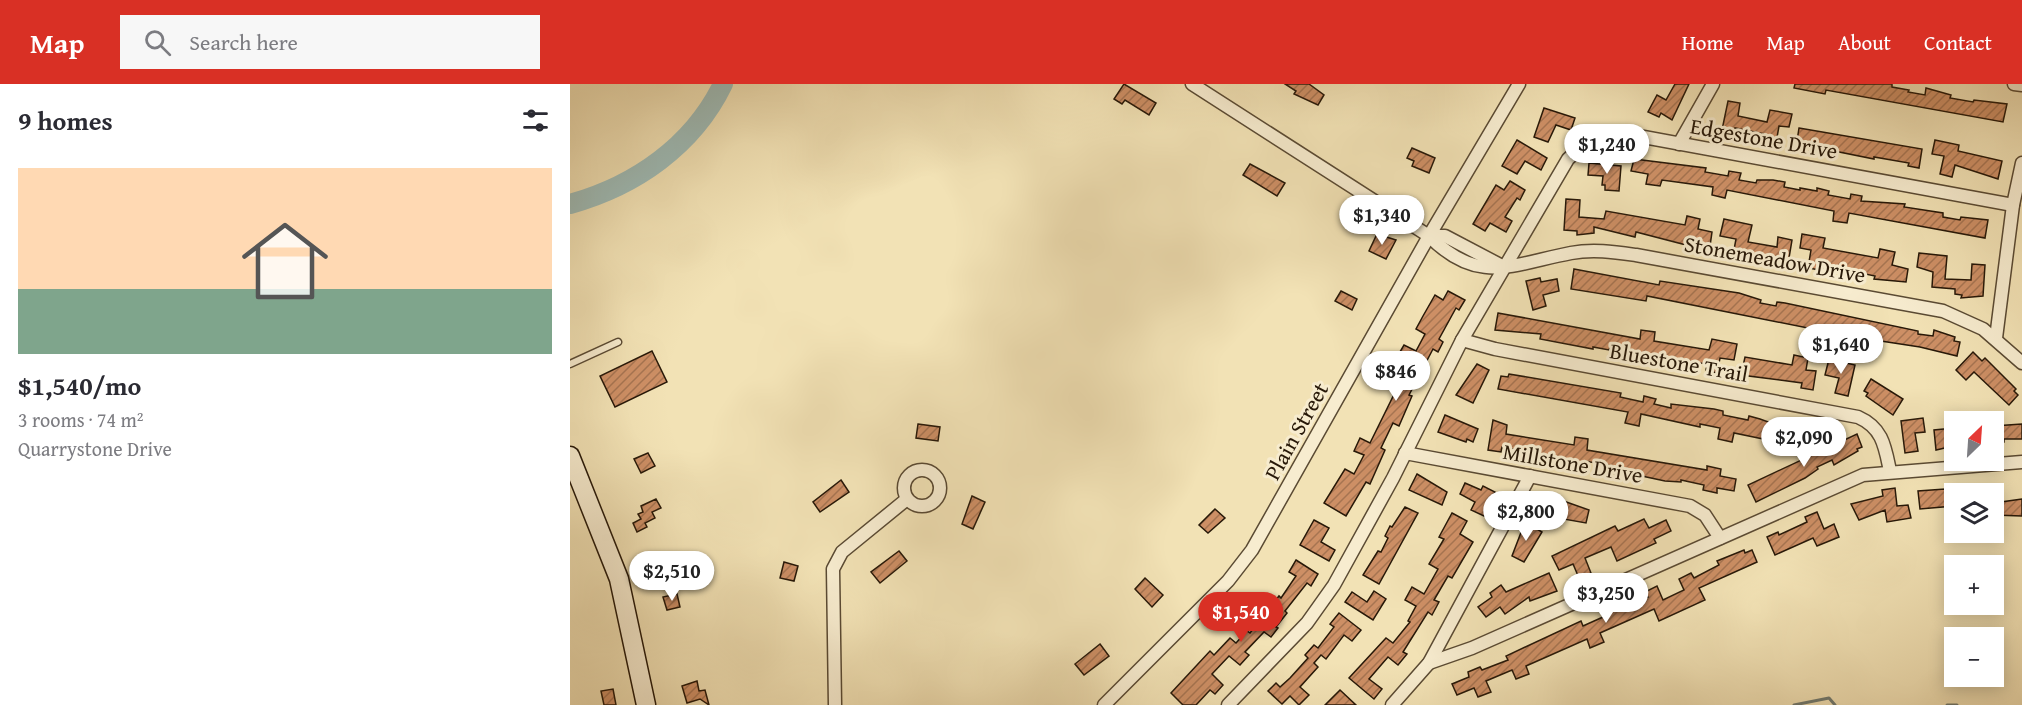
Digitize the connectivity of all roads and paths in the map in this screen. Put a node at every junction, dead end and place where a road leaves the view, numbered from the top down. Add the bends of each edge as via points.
1 (1192, 84) edge
2 (1519, 84) edge
3 (1713, 84) edge
4 (2014, 84) edge
5 (2022, 86) edge
6 (1679, 144) junction
7 (2022, 163) edge
8 (2013, 205) junction
9 (1429, 236) junction
10 (1506, 268) junction
11 (1996, 338) junction
12 (1462, 340) junction
13 (618, 342) dead end
14 (2022, 363) edge
15 (570, 364) edge
16 (1405, 453) junction
17 (570, 456) edge
18 (2022, 462) edge
19 (1890, 471) junction
20 (1530, 476) junction
21 (908, 500) dead end
22 (1720, 538) junction
23 (1429, 663) junction
24 (646, 705) edge
25 (835, 705) edge
26 (1104, 705) edge
27 (1228, 705) edge
28 (1392, 705) edge

1 - 9 street
2 - 9 street, Plain Street
3 - 6 street
4 - 5 street
6 - 8 street, Edgestone Drive
6 - 10 street, Edgestone Drive via 1622,133 1599,135 1581,147 1568,159
7 - 8 street
8 - 11 street
9 - 10 street via 1445,236
9 - 26 street, Plain Street via 1245,561
10 - 11 street, Stonemeadow Drive via 1602,250 1943,311
10 - 12 street, Edgestone Drive
11 - 14 street, Stonemeadow Drive
12 - 16 street, Edgestone Drive
12 - 19 street, Bluestone Trail via 1858,417 1872,424 1882,436
13 - 15 lane
16 - 20 street, Millstone Drive
16 - 27 street, Edgestone Drive via 1355,550 1307,623
17 - 24 street via 619,579
18 - 19 street
19 - 22 street via 1854,479
20 - 22 street, Millstone Drive via 1690,506 1705,514
20 - 23 street
21 - 25 street via 842,552 833,569
22 - 23 street via 1472,648
23 - 28 street

